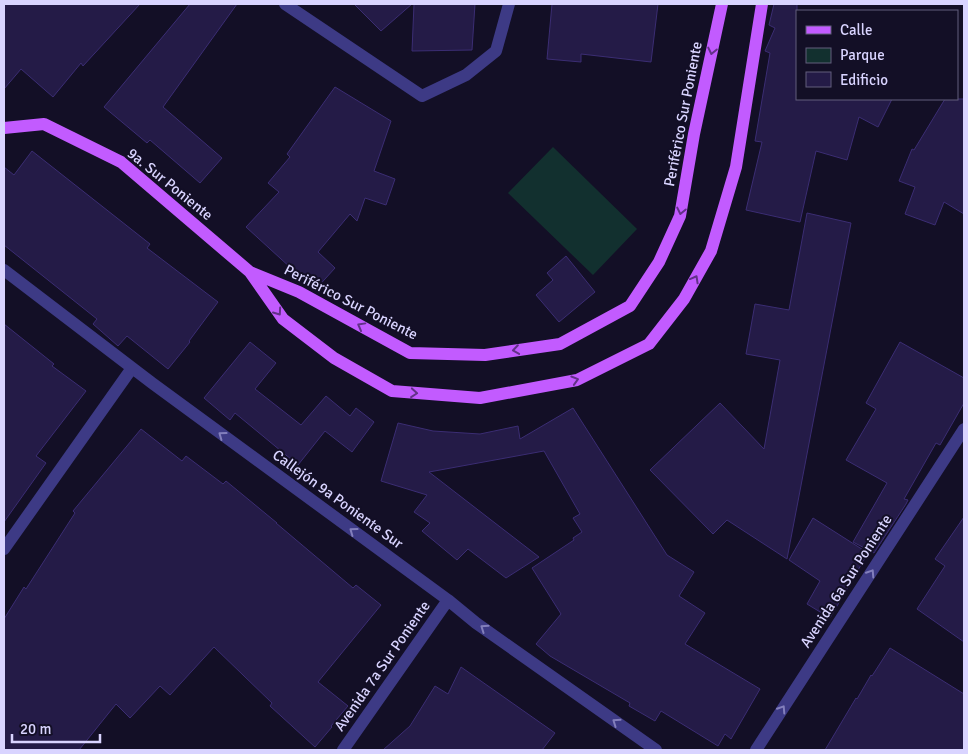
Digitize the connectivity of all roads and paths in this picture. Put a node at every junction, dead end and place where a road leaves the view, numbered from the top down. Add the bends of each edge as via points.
1 (285, 4) edge
2 (509, 4) edge
3 (722, 4) edge
4 (762, 4) edge
5 (4, 128) edge
6 (4, 270) edge
7 (250, 272) junction
8 (132, 368) junction
9 (964, 429) edge
10 (4, 550) edge
11 (448, 600) junction
12 (343, 750) edge
13 (656, 750) edge
14 (756, 750) edge

1 - 2 street via 422,96 466,75 496,51
3 -> 7 main road, Periférico Sur Poniente via 680,216 659,262 630,306 560,344 485,355 410,353 299,292
7 -> 4 main road via 283,320 334,358 392,391 490,397 577,380 649,344 684,299 711,251 736,167
5 - 7 main road, 9a. Sur Poniente via 44,124 122,162
6 - 8 street, Callejón 9a Poniente Sur
8 - 10 street
11 -> 8 street, Callejón 9a Poniente Sur
14 -> 9 street, Avenida 6a Sur Poniente
11 - 12 street, Avenida 7a Sur Poniente
13 -> 11 street, Callejón 9a Poniente Sur

